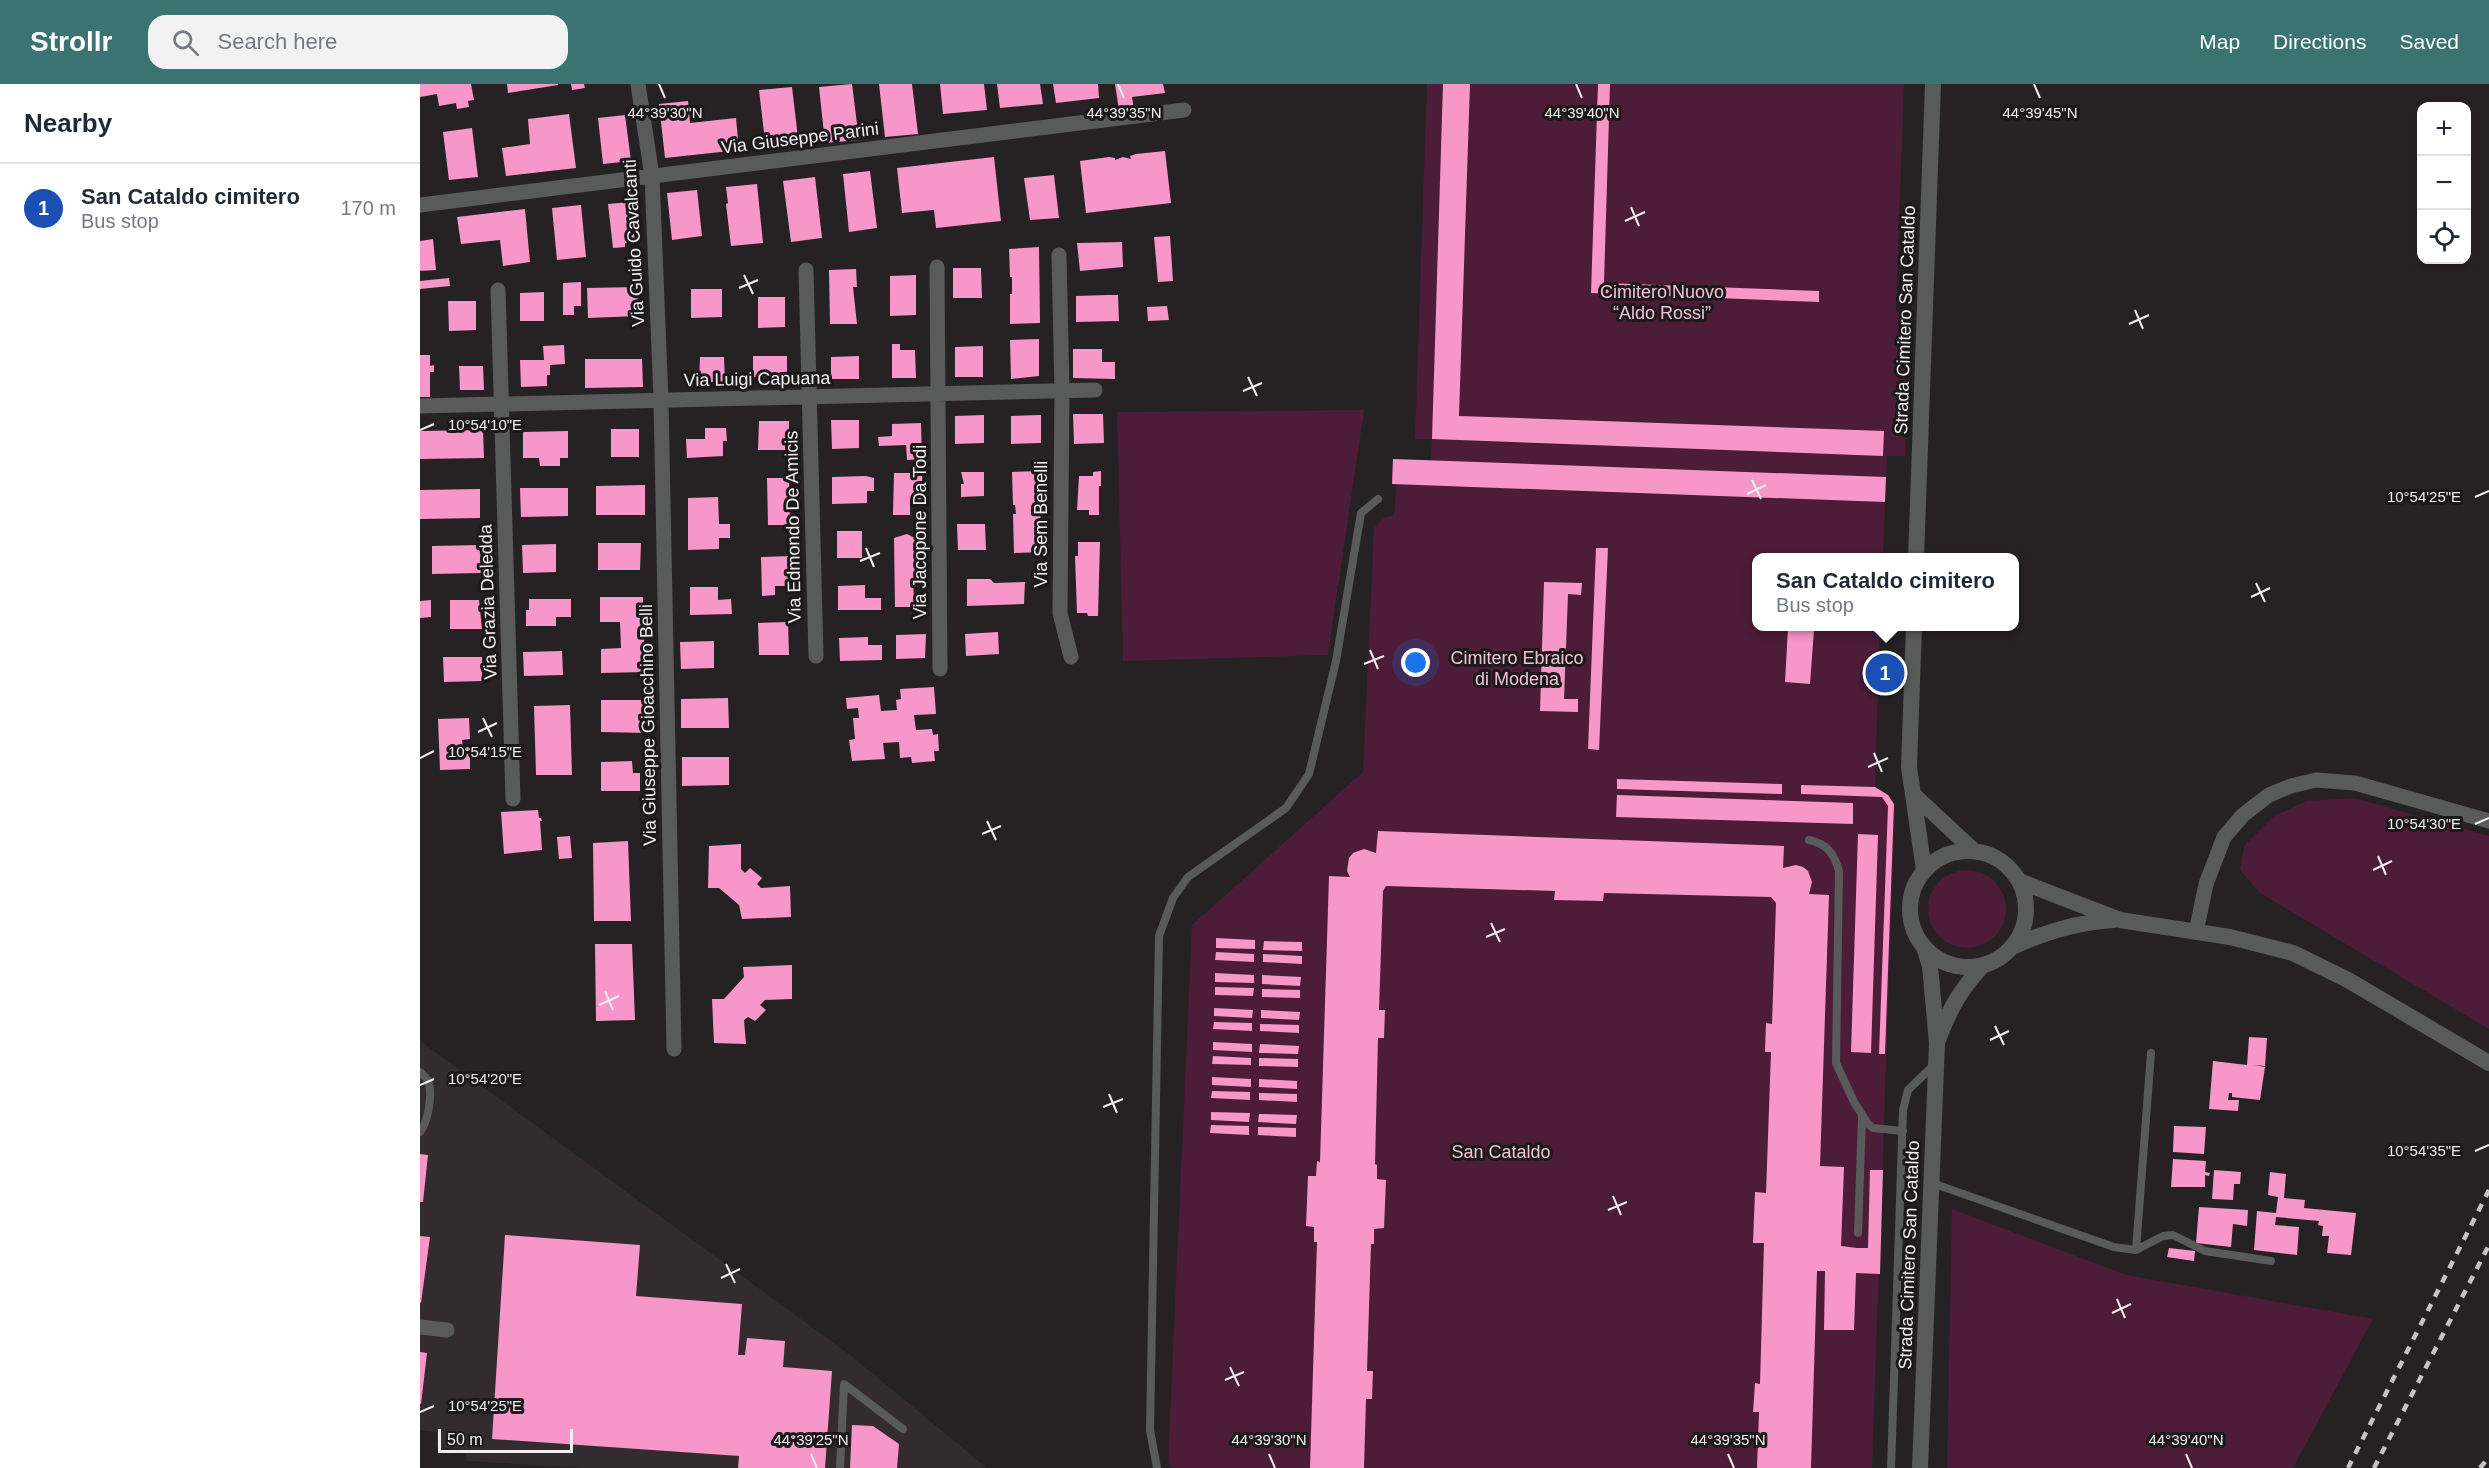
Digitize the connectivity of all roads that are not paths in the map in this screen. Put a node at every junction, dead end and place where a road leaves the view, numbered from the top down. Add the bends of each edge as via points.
1 (638, 84) edge
2 (1933, 84) edge
3 (1184, 110) dead end
4 (652, 176) junction
5 (420, 205) edge
6 (1059, 255) dead end
7 (937, 267) dead end
8 (806, 270) dead end
9 (498, 290) dead end
10 (1095, 390) dead end
11 (1062, 391) junction
12 (938, 394) junction
13 (809, 398) junction
14 (662, 400) junction
15 (501, 404) junction
16 (420, 406) edge
17 (1378, 499) dead end
18 (1916, 553) edge
19 (1914, 631) edge
20 (816, 656) dead end
21 (1071, 657) dead end
22 (940, 669) dead end
23 (1914, 795) junction
24 (513, 799) dead end
25 (2489, 821) edge
26 (1809, 840) dead end
27 (1974, 851) junction
28 (1924, 870) junction
29 (2019, 881) junction
30 (2120, 920) junction
31 (2196, 932) junction
32 (1924, 947) junction
33 (2011, 948) junction
34 (1983, 965) junction
35 (1937, 1043) junction
36 (674, 1049) dead end
37 (2151, 1053) dead end
38 (1936, 1063) junction
39 (2489, 1063) edge
40 (420, 1072) edge
41 (1862, 1114) junction
42 (1903, 1131) junction
43 (420, 1132) edge
44 (1930, 1183) junction
45 (1858, 1233) dead end
46 (2136, 1250) junction
47 (2271, 1261) dead end
48 (420, 1327) edge
49 (447, 1330) dead end
50 (903, 1429) dead end
51 (840, 1468) edge
52 (1157, 1468) edge
53 (1891, 1468) edge
54 (1920, 1468) edge

1 - 4 street, Via Guido Cavalcanti
2 - 18 street, Strada Cimitero San Cataldo
3 - 4 street, Via Giuseppe Parini
4 - 5 street, Via Giuseppe Parini
4 - 14 street, Via Guido Cavalcanti
6 - 11 street, Via Sem Benelli
7 - 12 street, Via Jacopone Da Todi
8 - 13 street, Via Edmondo De Amicis
9 - 15 street, Via Grazia Deledda
10 - 11 street, Via Luigi Capuana
11 - 12 street, Via Luigi Capuana
11 - 21 street, Via Sem Benelli via 1060,612
12 - 13 street, Via Luigi Capuana
12 - 22 street, Via Jacopone Da Todi
13 - 14 street, Via Luigi Capuana
13 - 20 street, Via Edmondo De Amicis
14 - 15 street, Via Luigi Capuana
14 - 36 street, Via Giuseppe Gioacchino Belli
15 - 16 street, Via Luigi Capuana
15 - 24 street, Via Grazia Deledda
17 - 52 lane via 1361,513 1336,661 1309,774 1286,807 1188,877 1173,898 1159,936 1150,1430
19 - 23 street via 1909,767
23 - 27 street
23 - 28 street
25 - 31 street via 2355,783 2316,780 2291,786 2269,795 2243,815 2224,837 2209,876
26 - 41 lane via 1826,845 1839,871 1836,1063
27 - 28 street via 1947,854
27 - 29 street via 2000,860
28 - 32 street via 1913,888 1910,908 1913,929
29 - 30 street
29 - 33 street via 2026,909 2019,936
30 - 31 street
30 - 33 street via 2067,927
31 - 39 street via 2293,953
32 - 34 street via 1951,964
32 - 35 street, Strada Cimitero San Cataldo via 1930,966
33 - 34 street
34 - 35 street, Strada Cimitero San Cataldo via 1951,1005
35 - 38 street, Strada Cimitero San Cataldo
37 - 46 lane
38 - 42 lane via 1908,1090
38 - 44 street, Strada Cimitero San Cataldo
40 - 43 lane via 430,1090
41 - 42 lane via 1873,1128
41 - 45 lane
42 - 53 lane
44 - 46 lane via 2114,1247
44 - 54 street, Strada Cimitero San Cataldo
46 - 47 lane via 2173,1235 2205,1251
48 - 49 street
50 - 51 lane via 844,1384

